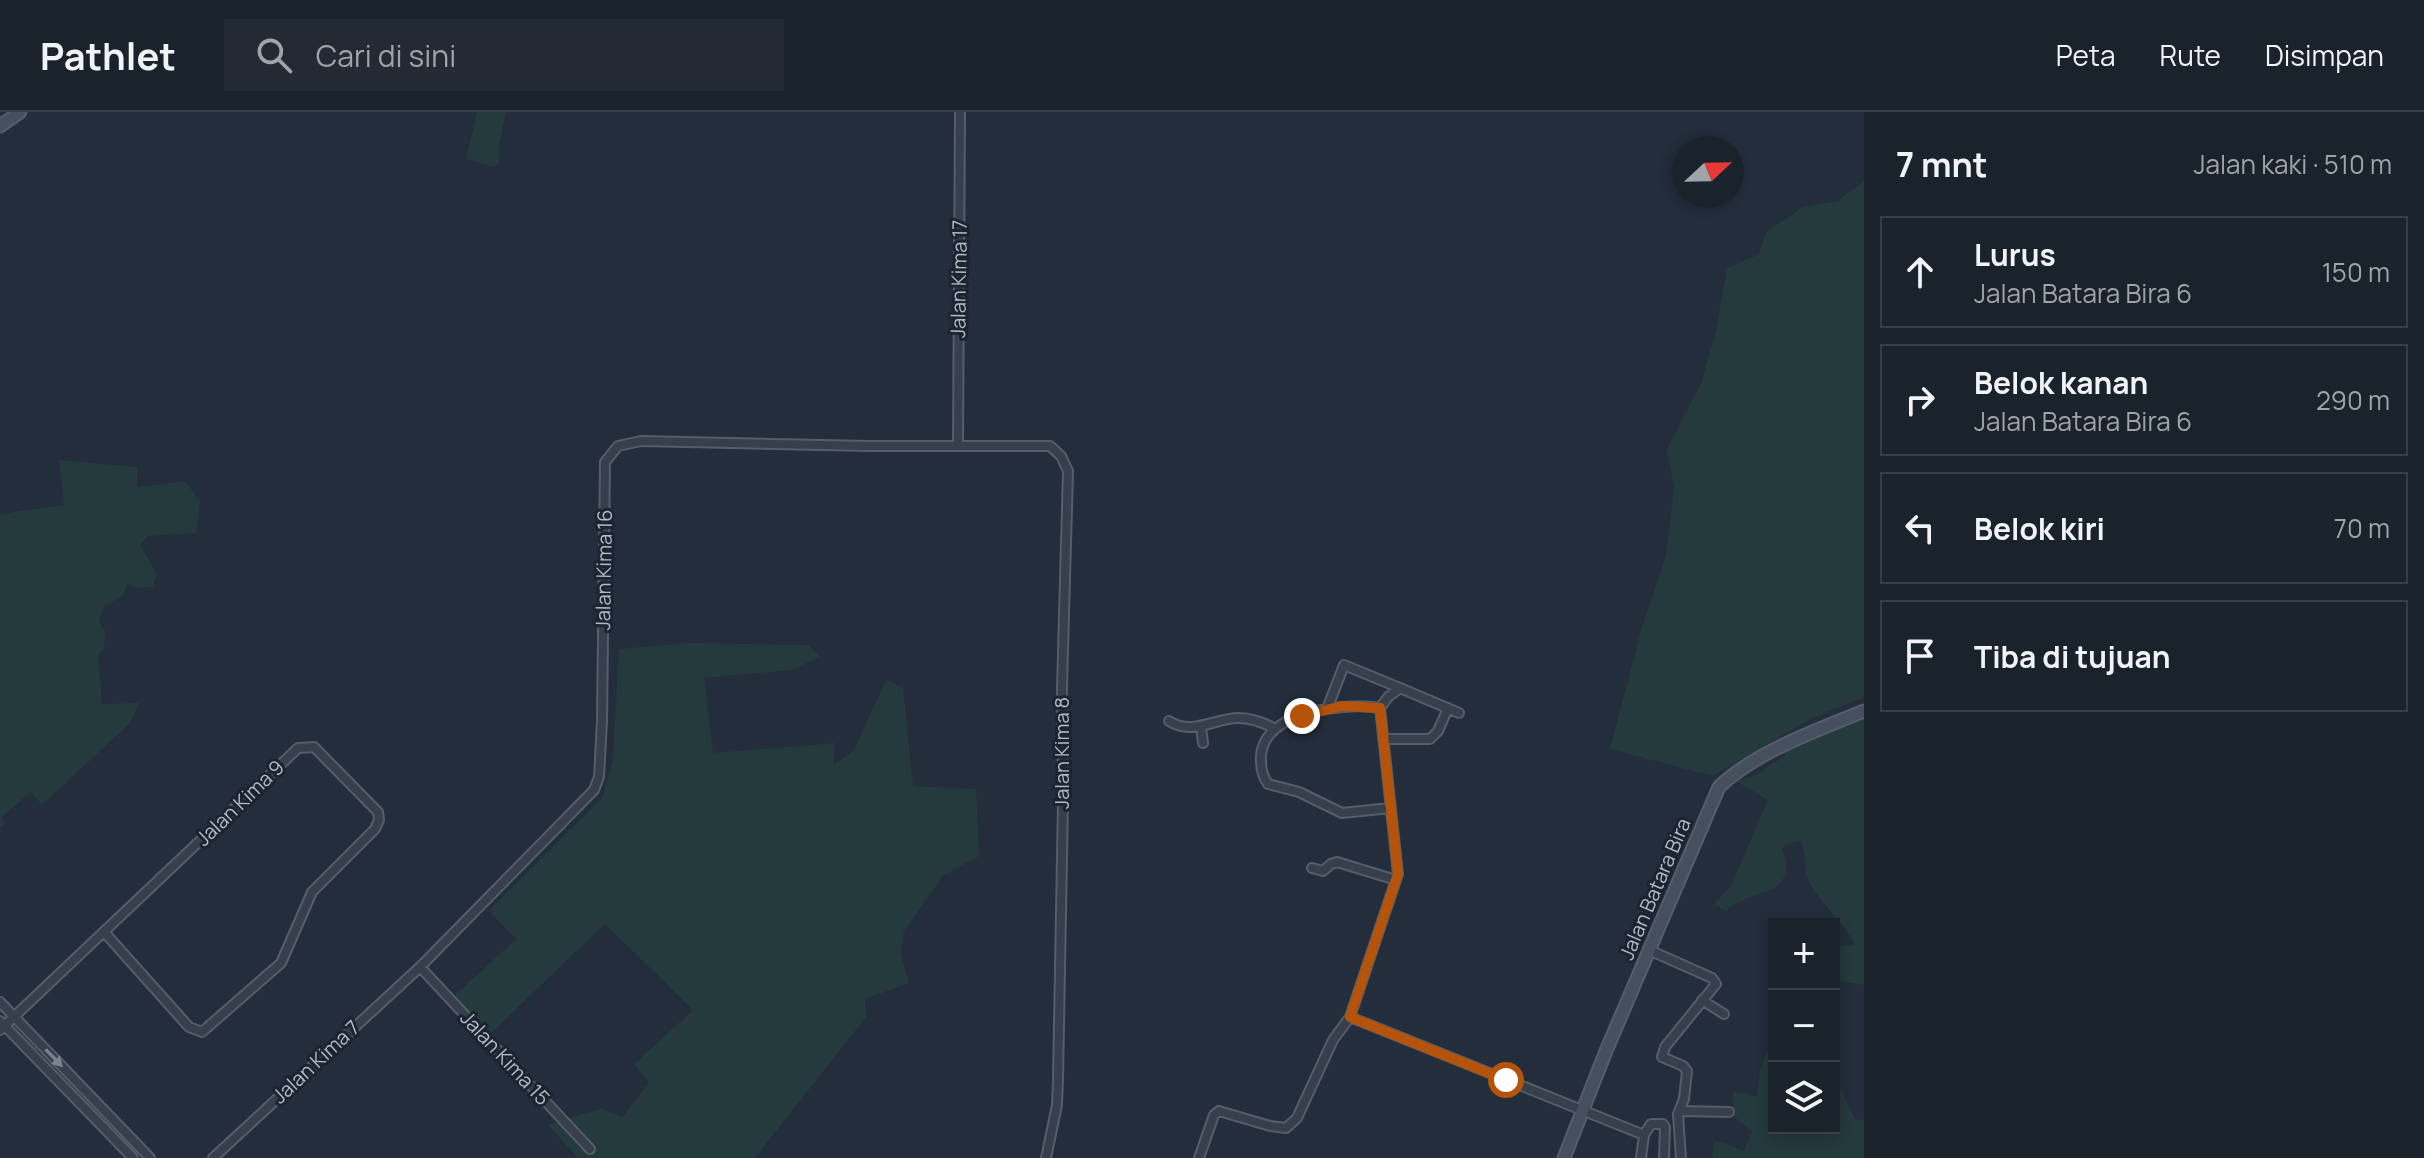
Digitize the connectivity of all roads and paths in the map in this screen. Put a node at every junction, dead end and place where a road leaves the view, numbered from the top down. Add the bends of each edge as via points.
1 (20, 112) edge
2 (960, 112) edge
3 (0, 126) edge
4 (958, 445) junction
5 (1400, 688) junction
6 (1380, 708) junction
7 (1448, 708) junction
8 (1327, 709) junction
9 (1864, 711) edge
10 (1459, 713) dead end
11 (1169, 721) dead end
12 (1201, 727) junction
13 (1275, 729) junction
14 (1383, 739) junction
15 (1203, 743) dead end
16 (1390, 808) junction
17 (1312, 868) dead end
18 (1396, 880) junction
19 (105, 933) junction
20 (1649, 950) junction
21 (420, 967) junction
22 (1702, 1000) junction
23 (0, 1002) edge
24 (1724, 1014) dead end
25 (14, 1016) junction
26 (1350, 1017) junction
27 (1, 1026) edge
28 (1584, 1110) junction
29 (1680, 1111) junction
30 (1729, 1112) dead end
31 (1644, 1135) junction
32 (590, 1149) dead end
33 (133, 1158) edge
34 (150, 1158) edge
35 (213, 1158) edge
36 (1046, 1158) edge
37 (1199, 1158) edge
38 (1564, 1158) edge
39 (1641, 1158) edge
40 (1664, 1158) edge
41 (1681, 1158) edge

1 - 3 street
2 - 4 street, Jalan Kima 17
4 - 21 street, Jalan Kima 16 via 641,441 612,451 605,462 597,783
4 - 36 street, Jalan Kima 8 via 1050,446 1068,471 1058,1080
5 - 6 street
5 - 7 street
5 - 8 street via 1344,665
6 - 8 street
6 - 14 street
7 - 10 street
7 - 14 street via 1430,739
8 - 13 street
9 - 20 street, Jalan Batara Bira via 1753,762 1719,787
11 - 12 street
12 - 13 street via 1235,718
12 - 15 street
13 - 16 street via 1262,747 1268,784 1342,813
14 - 16 street
16 - 18 street via 1398,853
17 - 18 street via 1323,871 1337,862
18 - 26 street
19 - 19 street, Jalan Kima 9 via 298,748 314,747 378,812 375,829 312,892 281,963 202,1032 189,1027
19 - 25 street, Jalan Kima 9
20 - 22 street via 1714,979 1716,986
20 - 28 street, Jalan Batara Bira
21 - 32 street, Jalan Kima 15
21 - 35 street, Jalan Kima 7
22 - 24 street
22 - 29 street via 1662,1057 1686,1069
23 - 25 street
25 - 27 street, Jalan Kima 9
25 -> 34 street
26 - 28 street
26 - 37 street via 1333,1040 1297,1118 1286,1128 1219,1111
27 - 33 street
28 - 31 street
28 - 38 street, Jalan Batara Bira
29 - 30 street
29 - 41 street
31 - 39 street
31 - 40 street via 1651,1124 1665,1125

